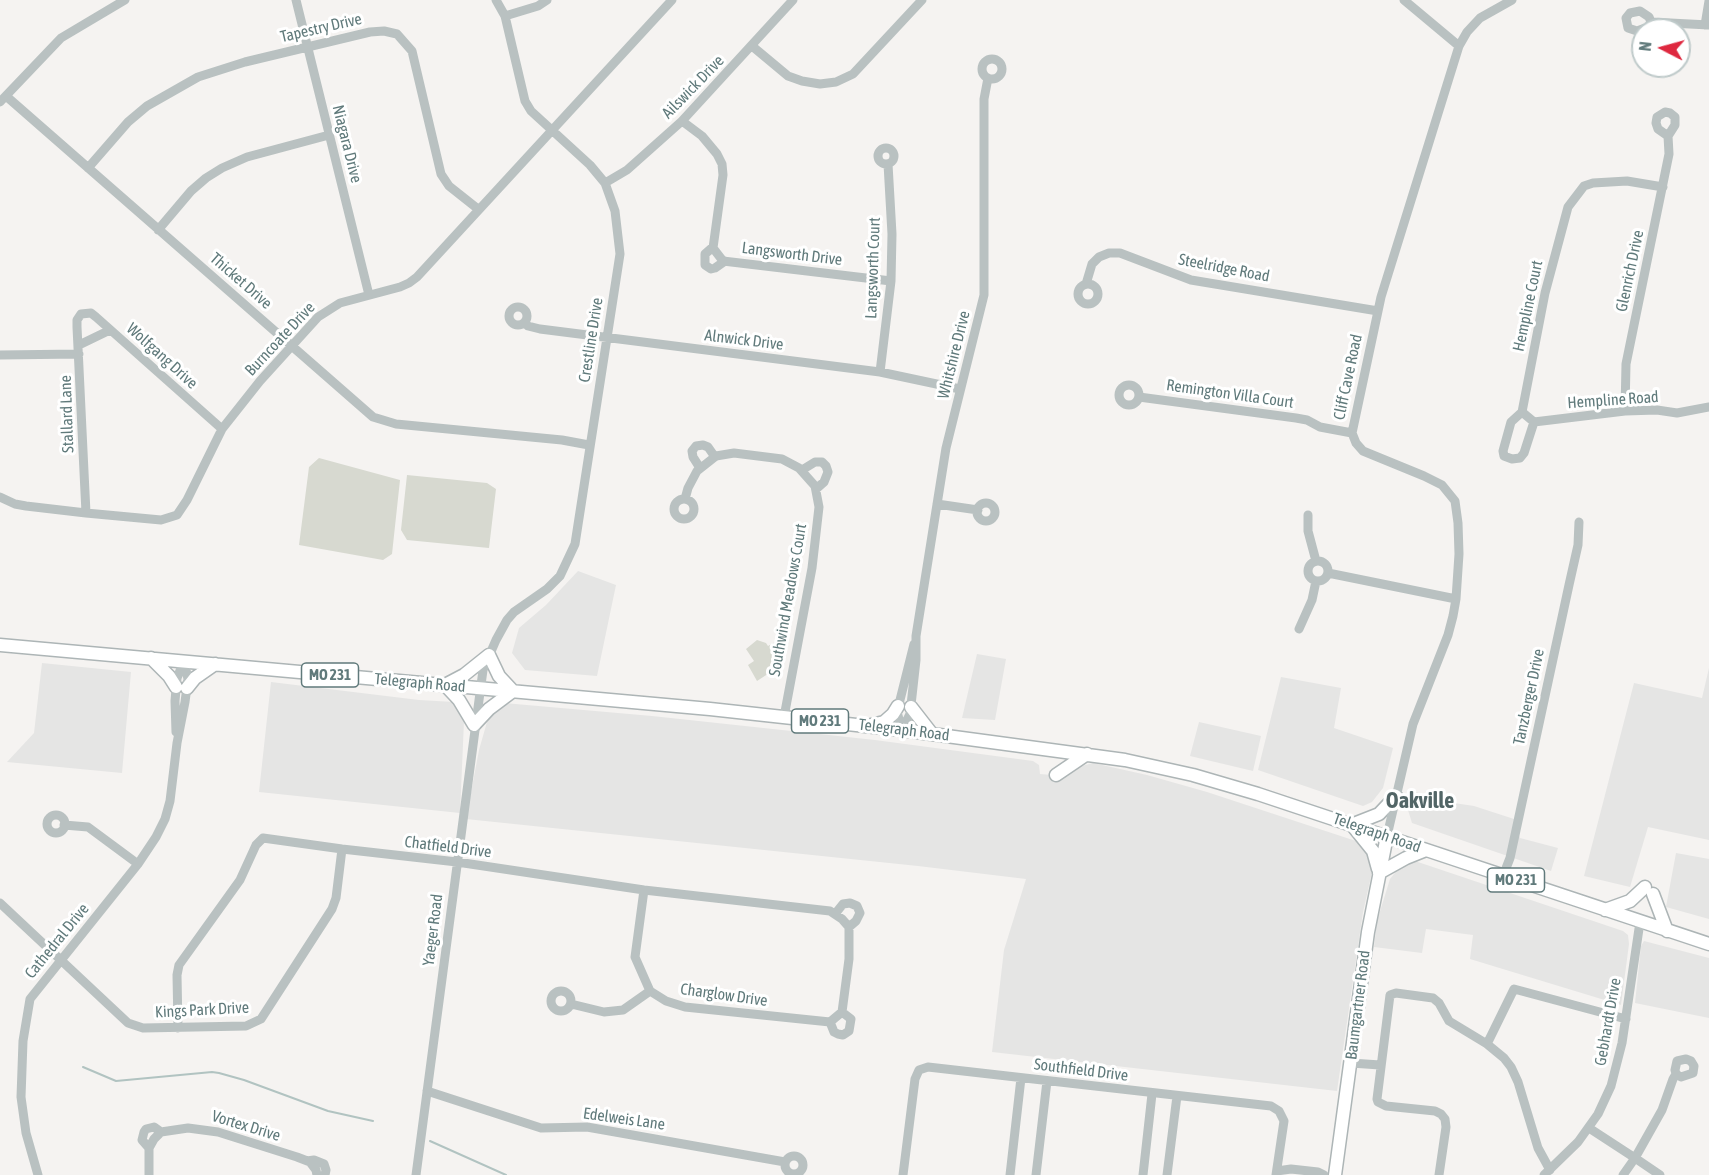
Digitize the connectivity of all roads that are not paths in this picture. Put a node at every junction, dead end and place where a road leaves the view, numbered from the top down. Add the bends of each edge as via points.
1 (125, 0) edge
2 (296, 0) edge
3 (496, 0) edge
4 (547, 0) edge
5 (672, 0) edge
6 (793, 0) edge
7 (922, 0) edge
8 (1404, 0) edge
9 (1512, 0) edge
10 (1709, 1) edge
11 (505, 16) junction
12 (1691, 24) edge
13 (1707, 25) edge
14 (752, 46) junction
15 (1459, 46) junction
16 (308, 47) junction
17 (988, 78) dead end
18 (3, 99) edge
19 (682, 121) junction
20 (552, 131) junction
21 (329, 135) junction
22 (1668, 136) dead end
23 (888, 164) dead end
24 (88, 168) junction
25 (605, 183) junction
26 (1663, 187) junction
27 (478, 209) junction
28 (158, 230) junction
29 (713, 247) junction
30 (725, 261) junction
31 (891, 281) junction
32 (1086, 284) dead end
33 (369, 295) junction
34 (1378, 311) junction
35 (81, 314) joint
36 (525, 323) dead end
37 (110, 330) junction
38 (607, 338) junction
39 (291, 345) junction
40 (79, 349) junction
41 (0, 355) edge
42 (880, 372) junction
43 (960, 389) junction
44 (1139, 397) dead end
45 (1709, 407) edge
46 (1625, 411) junction
47 (1522, 412) junction
48 (1534, 422) junction
49 (222, 429) junction
50 (1352, 433) junction
51 (589, 445) junction
52 (715, 457) junction
53 (700, 468) junction
54 (801, 470) junction
55 (816, 489) junction
56 (0, 497) edge
57 (685, 499) dead end
58 (937, 504) junction
59 (978, 510) dead end
60 (86, 513) junction
61 (1308, 515) dead end
62 (1579, 522) dead end
63 (1316, 561) junction
64 (1328, 573) junction
65 (1316, 581) junction
66 (1456, 599) junction
67 (1299, 629) dead end
68 (0, 645) edge
69 (489, 655) junction
70 (151, 658) junction
71 (184, 661) junction
72 (215, 664) junction
73 (445, 685) junction
74 (181, 688) junction
75 (479, 688) junction
76 (513, 691) junction
77 (905, 706) junction
78 (784, 717) junction
79 (474, 725) junction
80 (868, 726) junction
81 (902, 730) junction
82 (932, 734) junction
83 (1087, 754) junction
84 (1056, 775) dead end
85 (1396, 796) junction
86 (64, 825) dead end
87 (1352, 825) junction
88 (1387, 837) junction
89 (342, 849) junction
90 (1426, 850) junction
91 (457, 862) junction
92 (138, 864) junction
93 (1379, 873) junction
94 (1503, 876) junction
95 (644, 890) junction
96 (0, 903) edge
97 (1605, 910) junction
98 (838, 917) junction
99 (1640, 922) junction
100 (849, 927) junction
101 (1667, 931) junction
102 (1709, 944) edge
103 (61, 960) junction
104 (650, 992) junction
105 (571, 1004) dead end
106 (842, 1012) junction
107 (1626, 1019) junction
108 (830, 1022) junction
109 (178, 1028) junction
110 (1487, 1044) junction
111 (1351, 1063) junction
112 (1380, 1065) junction
113 (1677, 1074) dead end
114 (1022, 1078) junction
115 (1047, 1082) junction
116 (427, 1091) junction
117 (1152, 1094) junction
118 (1177, 1096) junction
119 (1589, 1128) junction
120 (1635, 1158) junction
121 (785, 1162) dead end
122 (319, 1173) edge
123 (1547, 1173) edge
124 (1278, 1174) edge
125 (38, 1175) edge
126 (150, 1175) edge
127 (416, 1175) edge
128 (903, 1175) edge
129 (1010, 1175) edge
130 (1036, 1175) edge
131 (1143, 1175) edge
132 (1167, 1175) edge
133 (1324, 1175) edge
134 (1335, 1175) edge
135 (1439, 1175) edge
136 (1623, 1175) edge
137 (1660, 1175) edge

1 - 18 street via 61,38
2 - 16 street, Niagara Drive
3 - 11 street, Crestline Drive
4 - 11 street
5 - 20 street, Burncoate Drive
6 - 14 street, Ailswick Drive
7 - 14 street via 853,74 836,82 820,84 788,76
8 - 15 street
9 - 15 street, Cliff Cave Road via 1480,18
10 - 13 street
11 - 20 street, Crestline Drive via 525,101
12 - 13 street
14 - 19 street, Ailswick Drive
15 - 34 street, Cliff Cave Road
16 - 21 street, Niagara Drive
16 - 24 street, Tapestry Drive via 198,77 164,95 128,122
16 - 27 street, Tapestry Drive via 384,30 405,41 412,51 441,174 449,186
17 - 43 street, Whitshire Drive via 984,99 984,295
18 - 24 street, Thicket Drive
19 - 25 street, Ailswick Drive via 627,170
19 - 29 street, Langsworth Drive via 702,136 722,164
20 - 25 street, Crestline Drive
20 - 27 street, Burncoate Drive
21 - 28 street via 247,157 222,168 191,191
21 - 33 street, Niagara Drive
22 - 26 street, Glenrich Drive
23 - 31 street, Langsworth Court
24 - 28 street, Thicket Drive
25 - 38 street, Crestline Drive via 615,211 620,254
26 - 46 street, Glenrich Drive via 1626,364
26 - 47 street, Hempline Court via 1627,181 1593,183 1584,186 1568,207 1545,293
27 - 33 street, Burncoate Drive via 409,283
28 - 39 street, Thicket Drive
29 - 30 street, Langsworth Drive
29 - 30 street, Langsworth Drive via 705,254 705,265 711,269
30 - 31 street, Langsworth Drive
31 - 42 street, Langsworth Court
32 - 34 street, Steelridge Road via 1092,264 1099,257 1109,252 1120,253 1191,280
33 - 39 street, Burncoate Drive via 327,310
34 - 50 street, Cliff Cave Road
35 - 37 street, Wolfgang Drive via 91,313
35 - 40 street, Stallard Lane via 77,320
36 - 38 street, Alnwick Drive via 540,329
37 - 40 street
37 - 49 street, Wolfgang Drive
38 - 42 street, Alnwick Drive
38 - 51 street, Crestline Drive
39 - 49 street, Burncoate Drive
39 - 51 street, Thicket Drive via 373,417 396,424
40 - 41 street
40 - 60 street, Stallard Lane
42 - 43 street, Alnwick Drive
43 - 58 street, Whitshire Drive
44 - 50 street, Remington Villa Court via 1296,418
45 - 46 street, Hempline Road via 1677,412
46 - 48 street, Hempline Road
47 - 48 street
47 - 48 street, Hempline Court via 1511,422 1504,456 1520,458
49 - 60 street, Burncoate Drive via 177,515 161,520
50 - 66 street, Cliff Cave Road via 1364,451 1442,485 1455,501 1459,544
51 - 69 street, Crestline Drive via 570,558 547,589 507,620
52 - 53 street, Southwind Meadows Court
52 - 53 street, Southwind Meadows Court via 708,447 696,446 693,457
52 - 54 street, Southwind Meadows Court via 734,453 782,459
53 - 57 street, Southwind Meadows Court
54 - 55 street, Southwind Meadows Court
54 - 55 street, Southwind Meadows Court via 815,462 826,465 824,482
55 - 78 street, Southwind Meadows Court via 819,507 810,582
56 - 60 street, Burncoate Drive via 15,504
58 - 59 street
58 - 77 street, Whitshire Drive via 916,636 916,660
61 - 63 street
62 - 94 street, Tanzberger Drive via 1578,545
63 - 64 street via 1326,565
63 - 65 street via 1308,573
64 - 65 street via 1324,580
64 - 66 street
65 - 67 street
66 - 85 street, Cliff Cave Road via 1448,635 1418,707
68 - 70 main road, Telegraph Road / MO 231
69 - 73 main road
69 - 75 street, Crestline Drive
69 - 76 main road
70 - 71 main road, Telegraph Road / MO 231
70 - 74 main road
71 - 72 main road, Telegraph Road / MO 231
71 - 74 street, Cathedral Drive via 188,679
72 - 73 main road, Telegraph Road / MO 231
72 - 74 main road
73 - 75 main road, Telegraph Road / MO 231
73 - 79 main road
74 - 92 street, Cathedral Drive via 175,701 177,743 170,801 156,837
75 - 76 main road, Telegraph Road / MO 231
75 - 79 street, Yaeger Road
76 - 78 main road, Telegraph Road / MO 231
76 - 79 main road
77 - 80 main road via 884,722
77 - 81 street, Whitshire Drive via 897,712
77 - 82 main road
78 - 80 main road, Telegraph Road / MO 231
79 - 91 street, Yaeger Road
80 - 81 main road, Telegraph Road / MO 231
81 - 82 main road, Telegraph Road / MO 231
82 - 83 main road, Telegraph Road / MO 231
83 - 84 main road
83 - 87 main road, Telegraph Road / MO 231 via 1193,775
85 - 87 main road via 1379,814
85 - 88 street, Cliff Cave Road
86 - 92 street via 88,827
87 - 88 main road, Telegraph Road / MO 231
87 - 93 main road via 1373,851
88 - 90 main road, Telegraph Road / MO 231
88 - 93 main road, Baumgartner Road
89 - 91 street, Chatfield Drive
89 - 109 street, Kings Park Drive via 332,909 261,1019 246,1026
89 - 109 street, Chatfield Drive via 260,840 240,880 179,965
90 - 93 main road
90 - 94 main road, Telegraph Road / MO 231
91 - 95 street, Chatfield Drive
91 - 116 street, Yaeger Road
92 - 103 street, Cathedral Drive
93 - 111 main road, Baumgartner Road
94 - 97 main road, Telegraph Road / MO 231
95 - 98 street, Chatfield Drive via 830,911
95 - 104 street via 635,957
96 - 103 street, Kings Park Drive
97 - 99 main road, Telegraph Road / MO 231
97 - 101 main road via 1649,891
98 - 100 street
98 - 100 street, Charglow Drive via 843,904 857,906 860,913
99 - 101 main road, Telegraph Road / MO 231
99 - 107 street, Gebhardt Drive
100 - 106 street, Charglow Drive
101 - 102 main road, Telegraph Road / MO 231
103 - 109 street, Kings Park Drive via 128,1023 143,1028
103 - 125 street, Cathedral Drive via 30,999 23,1041 21,1096
104 - 105 street via 622,1010 604,1012
104 - 108 street, Charglow Drive via 685,1007
106 - 108 street
106 - 108 street, Charglow Drive via 852,1019 849,1031 838,1034
107 - 110 street via 1514,988
107 - 119 street, Gebhardt Drive via 1616,1073
110 - 112 street via 1449,1021 1432,998 1393,993 1388,997
110 - 123 street via 1504,1058 1518,1082
111 - 112 street
111 - 134 main road, Baumgartner Road
112 - 135 street via 1378,1102 1435,1112 1445,1119
113 - 120 street
114 - 115 street, Southfield Drive
114 - 128 street, Southfield Drive via 928,1067 919,1070
114 - 129 street
115 - 117 street, Southfield Drive
115 - 130 street
116 - 121 street, Edelweis Lane via 541,1128 587,1127
116 - 127 street, Yaeger Road
117 - 118 street, Southfield Drive
117 - 131 street
118 - 124 street, Southfield Drive via 1276,1108 1284,1121
118 - 132 street
119 - 120 street
119 - 123 street, Gebhardt Drive
120 - 136 street
120 - 137 street
122 - 126 street, Vortex Drive via 307,1161 203,1128 188,1128 161,1132 154,1138 148,1148
124 - 133 street via 1291,1169

